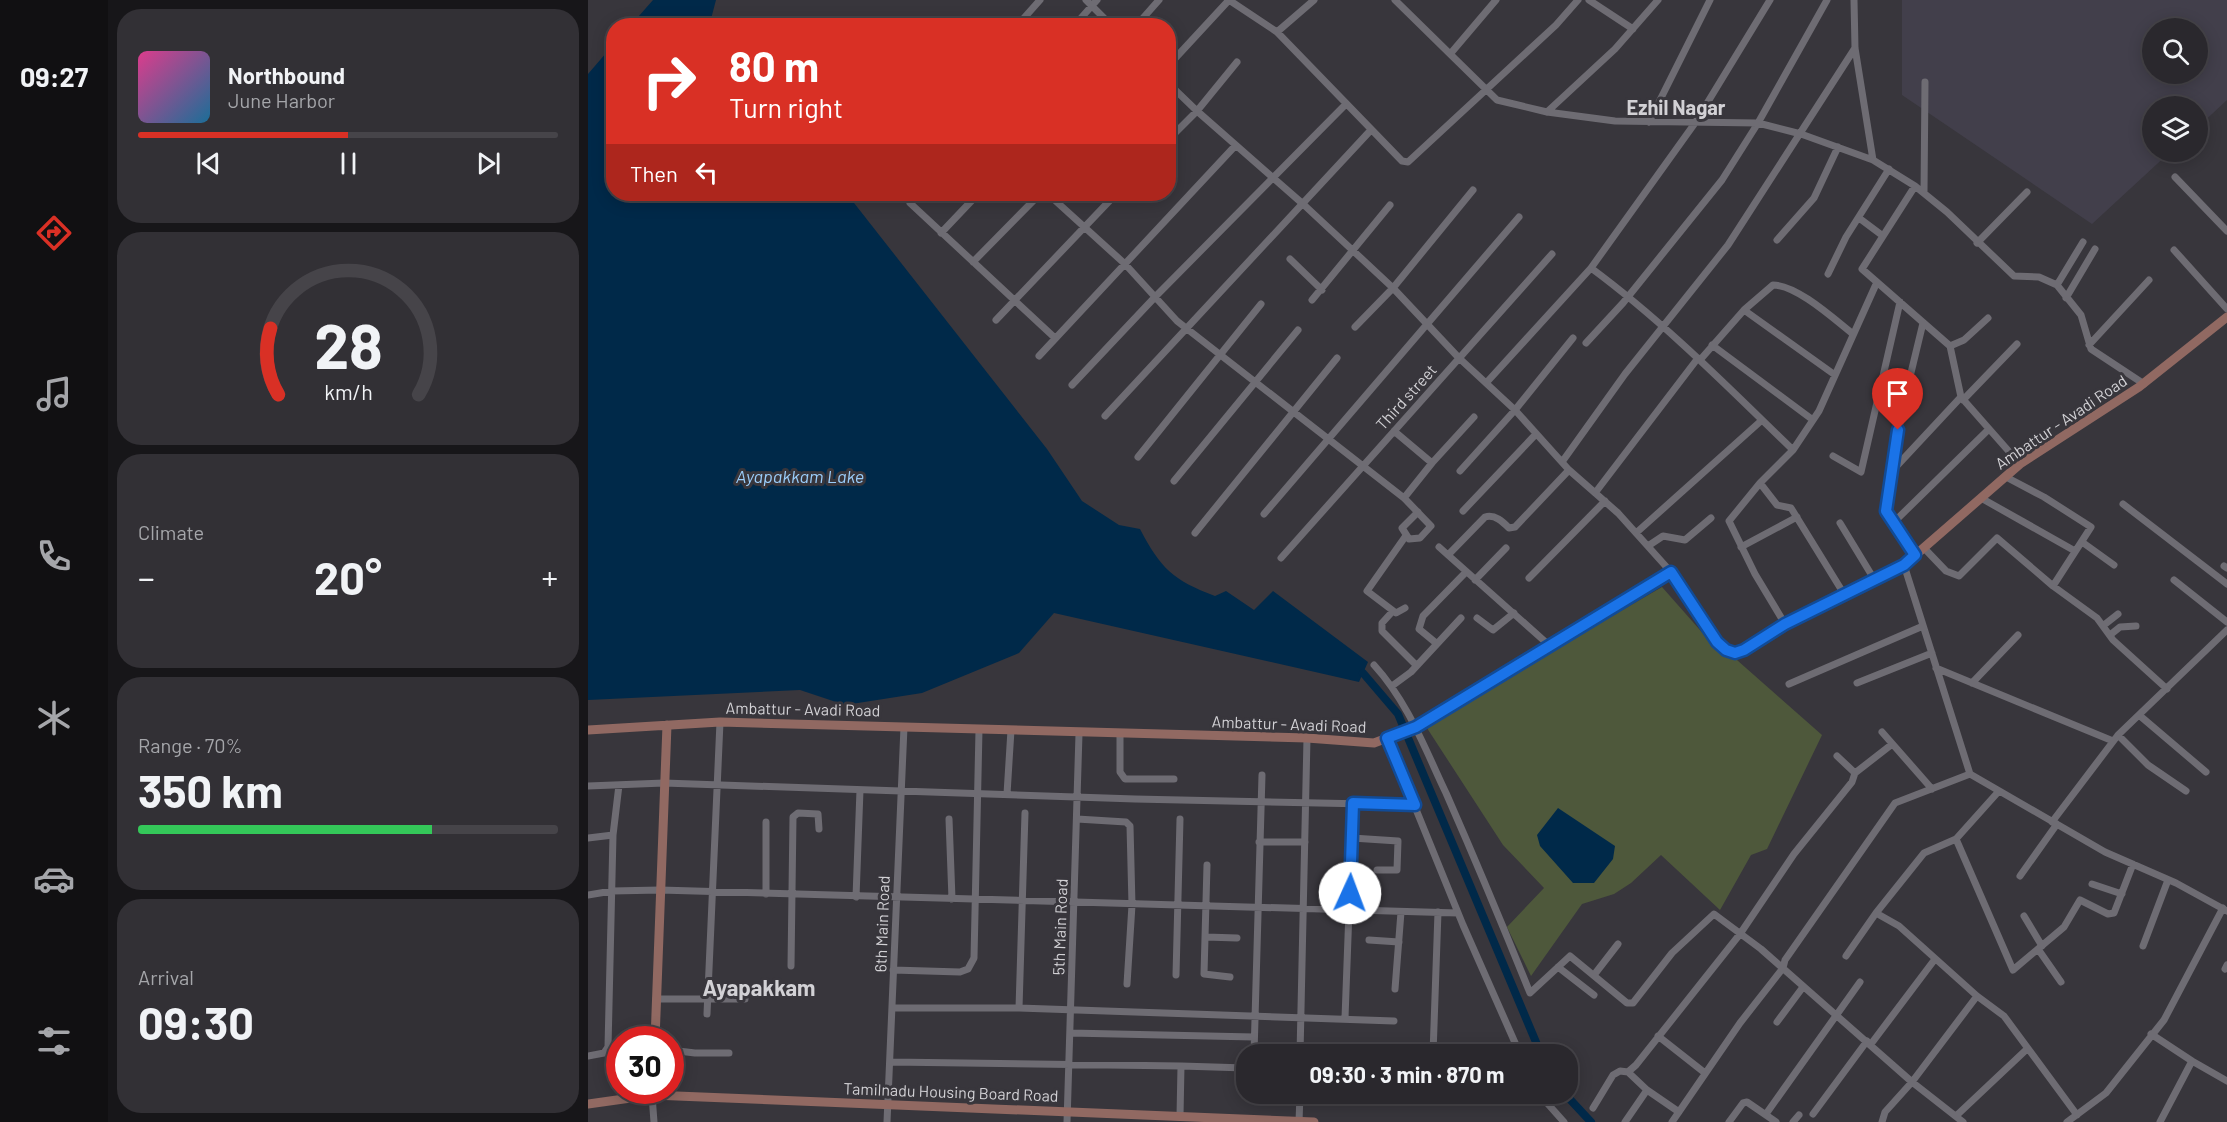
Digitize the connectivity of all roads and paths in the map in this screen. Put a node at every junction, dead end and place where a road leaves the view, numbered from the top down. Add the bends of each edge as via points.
1 (1040, 0) edge
2 (1086, 0) edge
3 (1160, 0) edge
4 (1229, 0) edge
5 (1314, 0) edge
6 (1395, 0) edge
7 (1496, 0) edge
8 (1578, 0) edge
9 (1589, 0) edge
10 (1658, 0) edge
11 (1710, 0) edge
12 (1770, 0) edge
13 (1827, 0) edge
14 (1854, 0) edge
15 (1094, 3) edge
16 (1024, 18) edge
17 (1081, 18) edge
18 (1106, 18) edge
19 (1143, 18) edge
20 (1633, 29) junction
21 (1277, 32) junction
22 (1855, 48) junction
23 (1451, 53) junction
24 (1176, 57) edge
25 (1237, 62) dead end
26 (1925, 82) dead end
27 (1485, 88) junction
28 (1176, 91) edge
29 (1346, 104) junction
30 (1197, 111) junction
31 (1547, 112) junction
32 (1649, 122) junction
33 (1695, 123) junction
34 (1758, 123) junction
35 (1176, 131) edge
36 (1370, 131) junction
37 (1801, 134) junction
38 (1235, 146) junction
39 (1838, 147) junction
40 (1873, 160) junction
41 (1889, 169) junction
42 (1273, 177) junction
43 (2175, 177) dead end
44 (1915, 186) junction
45 (1473, 190) dead end
46 (2027, 192) dead end
47 (1924, 193) junction
48 (912, 201) edge
49 (971, 201) edge
50 (1033, 201) edge
51 (1055, 201) edge
52 (1109, 201) edge
53 (1303, 204) junction
54 (1390, 205) dead end
55 (1519, 216) dead end
56 (1859, 218) junction
57 (1083, 228) junction
58 (2227, 231) edge
59 (941, 232) junction
60 (1883, 236) junction
61 (1777, 240) dead end
62 (2083, 242) dead end
63 (1977, 243) junction
64 (2095, 249) dead end
65 (2174, 250) dead end
66 (1354, 251) junction
67 (1552, 254) dead end
68 (1290, 259) dead end
69 (973, 262) junction
70 (1125, 264) junction
71 (1591, 268) junction
72 (1828, 274) dead end
73 (2149, 280) dead end
74 (1877, 282) junction
75 (2056, 285) junction
76 (1393, 288) junction
77 (1322, 290) junction
78 (1156, 296) junction
79 (1628, 296) junction
80 (2066, 298) junction
81 (1014, 300) junction
82 (1312, 300) dead end
83 (1900, 302) junction
84 (1262, 304) dead end
85 (2227, 309) edge
86 (1744, 310) junction
87 (2227, 316) edge
88 (1988, 318) dead end
89 (996, 320) dead end
90 (1425, 323) junction
91 (1923, 323) junction
92 (1356, 327) dead end
93 (1663, 327) junction
94 (1186, 328) junction
95 (1298, 330) dead end
96 (1854, 334) junction
97 (1055, 338) junction
98 (1573, 338) dead end
99 (1586, 343) dead end
100 (2017, 344) dead end
101 (1712, 345) junction
102 (2089, 345) junction
103 (1950, 346) junction
104 (1222, 354) junction
105 (1039, 356) dead end
106 (1337, 358) dead end
107 (1459, 358) junction
108 (1699, 359) junction
109 (1835, 375) junction
110 (1257, 382) junction
111 (1487, 382) junction
112 (2144, 384) junction
113 (1072, 385) dead end
114 (1962, 399) junction
115 (1515, 410) junction
116 (1294, 414) junction
117 (1105, 416) dead end
118 (1474, 417) dead end
119 (1762, 420) junction
120 (1813, 420) junction
121 (1989, 429) junction
122 (1394, 431) junction
123 (1536, 434) junction
124 (1329, 441) junction
125 (1793, 450) junction
126 (1833, 456) dead end
127 (1138, 457) dead end
128 (1562, 462) junction
129 (1432, 463) junction
130 (2020, 464) junction
131 (1363, 466) junction
132 (1569, 470) junction
133 (1460, 471) dead end
134 (1892, 472) junction
135 (2006, 477) junction
136 (1174, 481) dead end
137 (1760, 483) junction
138 (1595, 493) junction
139 (1404, 498) junction
140 (1981, 498) junction
141 (1605, 501) junction
142 (2123, 504) dead end
143 (1463, 511) dead end
144 (1418, 512) junction
145 (1264, 514) dead end
146 (1797, 517) junction
147 (1711, 518) dead end
148 (1840, 523) dead end
149 (1892, 524) junction
150 (1195, 533) dead end
151 (1636, 533) junction
152 (1406, 537) junction
153 (2082, 542) junction
154 (1439, 546) dead end
155 (1648, 546) junction
156 (1741, 547) junction
157 (1506, 548) dead end
158 (1924, 548) junction
159 (2075, 551) junction
160 (1448, 555) junction
161 (1915, 555) junction
162 (1281, 558) dead end
163 (1904, 565) junction
164 (2114, 565) dead end
165 (1466, 572) junction
166 (1671, 572) junction
167 (1529, 578) dead end
168 (1874, 579) junction
169 (1475, 580) junction
170 (2174, 580) dead end
171 (2227, 584) edge
172 (2054, 586) junction
173 (1844, 594) junction
174 (1404, 608) dead end
175 (1392, 612) junction
176 (1514, 613) junction
177 (2118, 614) dead end
178 (1461, 618) dead end
179 (1477, 618) dead end
180 (2227, 621) edge
181 (1785, 624) junction
182 (2104, 625) junction
183 (1923, 626) junction
184 (2136, 626) dead end
185 (2225, 634) edge
186 (2018, 635) dead end
187 (2110, 635) junction
188 (1436, 643) junction
189 (1550, 646) junction
190 (1932, 653) junction
191 (1415, 664) junction
192 (1374, 665) dead end
193 (1936, 668) junction
194 (1857, 683) dead end
195 (1972, 683) junction
196 (1789, 684) dead end
197 (1392, 686) junction
198 (2167, 688) junction
199 (2139, 715) junction
200 (720, 722) junction
201 (667, 725) junction
202 (904, 727) junction
203 (1414, 728) junction
204 (588, 730) edge
205 (979, 730) junction
206 (1011, 730) junction
207 (1882, 732) dead end
208 (1079, 734) junction
209 (1120, 734) junction
210 (1307, 738) junction
211 (1387, 738) junction
212 (2116, 738) junction
213 (1891, 745) junction
214 (1837, 756) dead end
215 (2206, 772) dead end
216 (1855, 773) junction
217 (1970, 774) junction
218 (1262, 775) dead end
219 (1174, 779) dead end
220 (664, 783) junction
221 (619, 785) junction
222 (717, 785) junction
223 (588, 786) edge
224 (1932, 789) junction
225 (860, 790) junction
226 (901, 791) junction
227 (1999, 791) junction
228 (2186, 791) dead end
229 (977, 794) junction
230 (1007, 794) junction
231 (1077, 797) junction
232 (1260, 801) junction
233 (1306, 802) junction
234 (1353, 803) junction
235 (1415, 805) junction
236 (1025, 813) dead end
237 (949, 819) dead end
238 (1077, 819) junction
239 (1179, 819) dead end
240 (766, 822) dead end
241 (2055, 823) junction
242 (819, 829) dead end
243 (613, 836) junction
244 (588, 838) edge
245 (1352, 838) junction
246 (1956, 839) junction
247 (1259, 842) junction
248 (1305, 842) junction
249 (1207, 864) dead end
250 (2133, 864) junction
251 (1377, 870) dead end
252 (2020, 876) dead end
253 (2168, 880) junction
254 (2092, 884) dead end
255 (660, 890) junction
256 (612, 891) junction
257 (711, 892) junction
258 (766, 894) junction
259 (2121, 894) junction
260 (588, 895) edge
261 (791, 895) junction
262 (856, 897) junction
263 (896, 898) junction
264 (952, 899) junction
265 (974, 901) junction
266 (1023, 902) junction
267 (1074, 903) junction
268 (1132, 905) junction
269 (1176, 906) junction
270 (1207, 907) junction
271 (1256, 908) junction
272 (1303, 910) junction
273 (2225, 910) edge
274 (1349, 911) junction
275 (1401, 912) junction
276 (1438, 912) junction
277 (1458, 912) junction
278 (1876, 913) junction
279 (2024, 916) dead end
280 (1740, 934) junction
281 (1206, 938) junction
282 (1237, 938) dead end
283 (1368, 940) dead end
284 (1399, 942) junction
285 (1618, 944) dead end
286 (2144, 946) dead end
287 (2040, 947) junction
288 (1845, 956) dead end
289 (1935, 959) junction
290 (791, 966) dead end
291 (1558, 967) junction
292 (1783, 968) junction
293 (893, 970) junction
294 (1176, 975) dead end
295 (1594, 975) junction
296 (1230, 977) dead end
297 (1860, 982) dead end
298 (2061, 982) dead end
299 (1127, 984) dead end
300 (1803, 987) junction
301 (1395, 989) dead end
302 (1594, 995) dead end
303 (1977, 996) junction
304 (656, 999) junction
305 (708, 999) junction
306 (745, 999) dead end
307 (893, 1008) junction
308 (1019, 1008) junction
309 (1070, 1010) junction
310 (707, 1014) dead end
311 (1836, 1016) junction
312 (1254, 1017) junction
313 (1301, 1018) junction
314 (1345, 1018) junction
315 (1394, 1021) dead end
316 (1777, 1023) dead end
317 (655, 1026) edge
318 (1070, 1033) junction
319 (2151, 1034) junction
320 (1658, 1036) junction
321 (1254, 1037) junction
322 (1869, 1042) junction
323 (1254, 1044) edge
324 (1300, 1044) edge
325 (1432, 1044) edge
326 (1516, 1044) edge
327 (2027, 1048) junction
328 (684, 1052) edge
329 (729, 1053) dead end
330 (588, 1056) edge
331 (2192, 1061) junction
332 (891, 1062) junction
333 (1069, 1063) junction
334 (1181, 1066) junction
335 (1236, 1068) edge
336 (1628, 1072) junction
337 (1705, 1073) junction
338 (2227, 1080) edge
339 (1912, 1082) junction
340 (1647, 1090) junction
341 (684, 1095) edge
342 (606, 1101) edge
343 (588, 1104) edge
344 (653, 1104) edge
345 (1300, 1104) edge
346 (1548, 1104) edge
347 (889, 1105) junction
348 (1593, 1108) dead end
349 (1067, 1112) junction
350 (1679, 1112) junction
351 (1766, 1114) junction
352 (1813, 1114) dead end
353 (2077, 1114) junction
354 (1798, 1115) dead end
355 (1180, 1116) junction
356 (1956, 1116) junction
357 (654, 1122) edge
358 (887, 1122) edge
359 (1067, 1122) edge
360 (1299, 1122) edge
361 (1314, 1122) edge
362 (1564, 1122) edge
363 (1625, 1122) edge
364 (1672, 1122) edge
365 (1729, 1122) edge
366 (1776, 1122) edge
367 (1793, 1122) edge
368 (1882, 1122) edge
369 (1963, 1122) edge
370 (2067, 1122) edge
371 (2160, 1122) edge

1 - 16 street
2 - 15 street
3 - 19 street
4 - 21 street
4 - 24 street
5 - 21 street
6 - 23 street
7 - 23 street
8 - 27 street via 1556,25
9 - 20 street
10 - 20 street
11 - 32 street
12 - 33 street
13 - 34 street
14 - 22 street
15 - 17 street
15 - 18 street
20 - 31 street
21 - 29 street
22 - 37 street
22 - 40 street
23 - 27 street
25 - 30 street
26 - 47 street
27 - 31 street via 1497,100
27 - 36 street via 1408,162 1402,161
28 - 30 street
29 - 36 street
29 - 42 street
30 - 35 street
30 - 38 street
31 - 32 street
32 - 33 street
33 - 34 street
33 - 71 street
34 - 37 street
34 - 79 street via 1722,180
36 - 53 street
37 - 39 street
37 - 93 street via 1728,245
38 - 42 street
38 - 70 street
39 - 40 street
39 - 61 street via 1814,198
40 - 41 street
41 - 44 street
41 - 56 street
42 - 53 street
42 - 78 street
43 - 58 street
44 - 47 street
44 - 60 street
45 - 76 street
46 - 63 street
47 - 63 street
48 - 59 street
49 - 59 street
50 - 69 street
51 - 57 street
52 - 57 street
53 - 66 street
53 - 94 street
54 - 66 street
55 - 90 street
56 - 60 street
56 - 72 street
57 - 70 street
57 - 81 street
59 - 69 street
60 - 74 street via 1862,269
62 - 75 street
63 - 75 street via 2014,276 2039,277
64 - 80 street
65 - 85 street
66 - 76 street
66 - 77 street
67 - 107 street, Third street
68 - 77 street
69 - 81 street
70 - 78 street
70 - 97 street
71 - 79 street
71 - 111 street
73 - 102 street
74 - 83 street
74 - 96 street
75 - 80 street
76 - 90 street
76 - 92 street
77 - 82 street
78 - 94 street
78 - 113 street
79 - 93 street
79 - 99 street
80 - 102 street via 2080,315
81 - 89 street
81 - 97 street
83 - 91 street
83 - 126 street via 1861,472
84 - 104 street
86 - 96 street via 1773,285 1780,285 1813,303
86 - 101 street
86 - 109 street
87 - 112 street, Ambattur - Avadi Road
88 - 103 street via 1964,340
90 - 107 street
90 - 124 street
91 - 103 street
91 - 134 street
93 - 108 street
93 - 128 street
94 - 104 street
94 - 117 street
95 - 110 street
96 - 109 street
97 - 105 street
98 - 115 street
100 - 114 street
101 - 108 street
101 - 120 street
102 - 112 street
103 - 114 street
104 - 110 street
104 - 127 street
106 - 116 street
107 - 111 street
107 - 122 street, Third street
108 - 119 street
108 - 138 street
109 - 120 street
110 - 116 street
110 - 136 street
111 - 115 street
112 - 130 street, Ambattur - Avadi Road
114 - 121 street
114 - 134 street
115 - 123 street
115 - 133 street
116 - 124 street
116 - 150 street
118 - 129 street
119 - 125 street
119 - 151 street
120 - 125 street
121 - 130 street
121 - 149 street
122 - 129 street
122 - 131 street, Third street
123 - 128 street
123 - 143 street
124 - 131 street
124 - 145 street
125 - 137 street
128 - 132 street
129 - 139 street
130 - 135 street, Ambattur - Avadi Road
131 - 139 street
131 - 162 street, Third street
132 - 138 street
132 - 160 street via 1515,527 1485,517
134 - 149 street via 1886,511
135 - 140 street, Ambattur - Avadi Road
135 - 153 street via 2091,527
137 - 146 street via 1777,505 1791,508
137 - 156 street via 1729,521
138 - 141 street
139 - 144 street
140 - 158 street, Ambattur - Avadi Road
140 - 159 street
141 - 151 street
141 - 167 street
142 - 171 street
144 - 152 street via 1402,528
144 - 152 street via 1431,526 1420,538
146 - 156 street
146 - 173 street
147 - 155 street via 1684,540 1663,536
148 - 168 street
149 - 161 street
151 - 155 street
152 - 175 street via 1367,591
153 - 159 street
153 - 164 street
154 - 160 street
155 - 166 street
156 - 181 street
157 - 169 street
158 - 161 street, Ambattur - Avadi Road
158 - 172 street via 1946,571 1959,576 1997,538
159 - 172 street
160 - 165 street
161 - 163 street, Ambattur - Avadi Road
163 - 168 street, Ambattur - Avadi Road
163 - 183 street
165 - 169 street
165 - 188 street via 1419,624 1421,632
166 - 181 street, Ambattur - Avadi Road via 1726,650 1744,650
166 - 189 street, Ambattur - Avadi Road
168 - 173 street, Ambattur - Avadi Road
169 - 176 street
170 - 180 street
172 - 182 street
173 - 181 street, Ambattur - Avadi Road
174 - 175 street
175 - 191 street via 1382,623 1382,631
176 - 179 street via 1493,630
176 - 189 street
177 - 182 street
178 - 188 street
182 - 187 street
183 - 190 street
183 - 196 street
184 - 187 street via 2128,624
185 - 198 street
186 - 195 street
187 - 198 street
188 - 191 street
189 - 203 street, Ambattur - Avadi Road
190 - 193 street
190 - 194 street
191 - 197 street via 1411,672
192 - 197 street
193 - 195 street
193 - 217 street
195 - 212 street
197 - 203 street
198 - 199 street
199 - 212 street
199 - 215 street
200 - 201 street, Ambattur - Avadi Road
200 - 202 street, Ambattur - Avadi Road
200 - 222 street
201 - 204 street, Ambattur - Avadi Road
201 - 220 street
202 - 205 street, Ambattur - Avadi Road
202 - 226 street, 6th Main Road
203 - 211 street, Ambattur - Avadi Road
203 - 291 street via 1478,865 1530,993
205 - 206 street, Ambattur - Avadi Road
205 - 229 street
206 - 208 street, Ambattur - Avadi Road
206 - 230 street
207 - 213 street
208 - 209 street, Ambattur - Avadi Road
208 - 231 street, 5th Main Road
209 - 210 street, Ambattur - Avadi Road
209 - 219 street via 1120,772 1125,778
210 - 211 street, Ambattur - Avadi Road via 1374,743
210 - 233 street
211 - 235 street
212 - 228 street
212 - 241 street
213 - 216 street
213 - 224 street
214 - 216 street
216 - 280 street
217 - 224 street
217 - 227 street
218 - 232 street
220 - 221 street
220 - 222 street
220 - 255 street
221 - 223 street
221 - 243 street
222 - 225 street
222 - 257 street
224 - 292 street via 1895,803
225 - 226 street
225 - 262 street
226 - 229 street
226 - 263 street, 6th Main Road
227 - 241 street
227 - 246 street
229 - 230 street
229 - 265 street
230 - 231 street
231 - 232 street
231 - 238 street, 5th Main Road
232 - 233 street
232 - 247 street
233 - 234 street
233 - 248 street
234 - 235 street
234 - 245 street
235 - 277 street
236 - 266 street
237 - 264 street
238 - 267 street, 5th Main Road
238 - 268 street via 1126,822 1130,826
239 - 269 street
240 - 258 street
241 - 250 street
241 - 252 street
242 - 261 street via 818,814 793,816
243 - 244 street
243 - 256 street
245 - 251 street via 1398,841 1397,870
245 - 274 street
246 - 278 street via 1924,853
246 - 287 street via 2013,970
247 - 248 street
247 - 271 street
248 - 272 street
249 - 270 street
250 - 253 street
250 - 259 street
253 - 273 street
253 - 286 street
254 - 259 street
255 - 256 street
255 - 257 street
255 - 304 street
256 - 260 street
256 - 330 street via 608,1047 604,1053
257 - 258 street
257 - 305 street
258 - 261 street
259 - 287 street via 2114,913 2108,914 2080,900 2064,927
261 - 262 street
261 - 290 street
262 - 263 street
263 - 264 street
263 - 293 street, 6th Main Road
264 - 265 street
265 - 266 street
265 - 293 street via 974,958 968,969
266 - 267 street
266 - 308 street
267 - 268 street
267 - 309 street, 5th Main Road
268 - 269 street
268 - 299 street
269 - 270 street
269 - 294 street
270 - 271 street
270 - 281 street
271 - 272 street
271 - 312 street
272 - 274 street
272 - 313 street
273 - 319 street via 2173,1007
274 - 275 street
274 - 314 street
275 - 276 street
275 - 284 street
276 - 277 street
276 - 325 street
277 - 326 street
278 - 288 street
278 - 289 street via 1899,926
279 - 287 street
280 - 292 street
280 - 295 street via 1714,914 1672,952 1633,1003 1627,1003
280 - 320 street
281 - 282 street
281 - 296 street via 1204,974
283 - 284 street
284 - 301 street
285 - 295 street
287 - 298 street
289 - 303 street
289 - 322 street
291 - 295 street via 1570,956
291 - 302 street
292 - 300 street
292 - 337 street
293 - 307 street, 6th Main Road
297 - 311 street
300 - 311 street
300 - 316 street
303 - 327 street via 2004,1016
303 - 339 street
304 - 305 street
304 - 317 street
305 - 306 street
305 - 310 street
307 - 308 street
307 - 332 street, 6th Main Road
308 - 309 street
309 - 312 street
309 - 318 street, 5th Main Road
311 - 322 street
311 - 351 street
312 - 313 street
312 - 321 street
313 - 314 street
313 - 324 street
314 - 315 street
318 - 321 street
318 - 333 street, 5th Main Road
319 - 331 street
319 - 353 street via 2106,1093
320 - 336 street
320 - 337 street
321 - 323 street
322 - 339 street
322 - 352 street
327 - 353 street
327 - 356 street
328 - 329 street
331 - 338 street
331 - 371 street
332 - 333 street
332 - 347 street, 6th Main Road
333 - 334 street
333 - 349 street, 5th Main Road
334 - 335 street
334 - 355 street
336 - 340 street
336 - 348 street via 1616,1072
337 - 350 street
339 - 356 street
339 - 368 street via 1885,1112
340 - 350 street
340 - 363 street
341 - 347 street, Tamilnadu Housing Board Road
342 - 343 street, Tamilnadu Housing Board Road
344 - 357 street
345 - 360 street
346 - 362 street
347 - 349 street, Tamilnadu Housing Board Road
347 - 358 street, 6th Main Road
349 - 355 street, Tamilnadu Housing Board Road
349 - 359 street, 5th Main Road
350 - 364 street
351 - 365 street via 1747,1102
351 - 366 street
353 - 370 street
354 - 367 street
355 - 360 street, Tamilnadu Housing Board Road
356 - 369 street
360 - 361 street, Tamilnadu Housing Board Road

